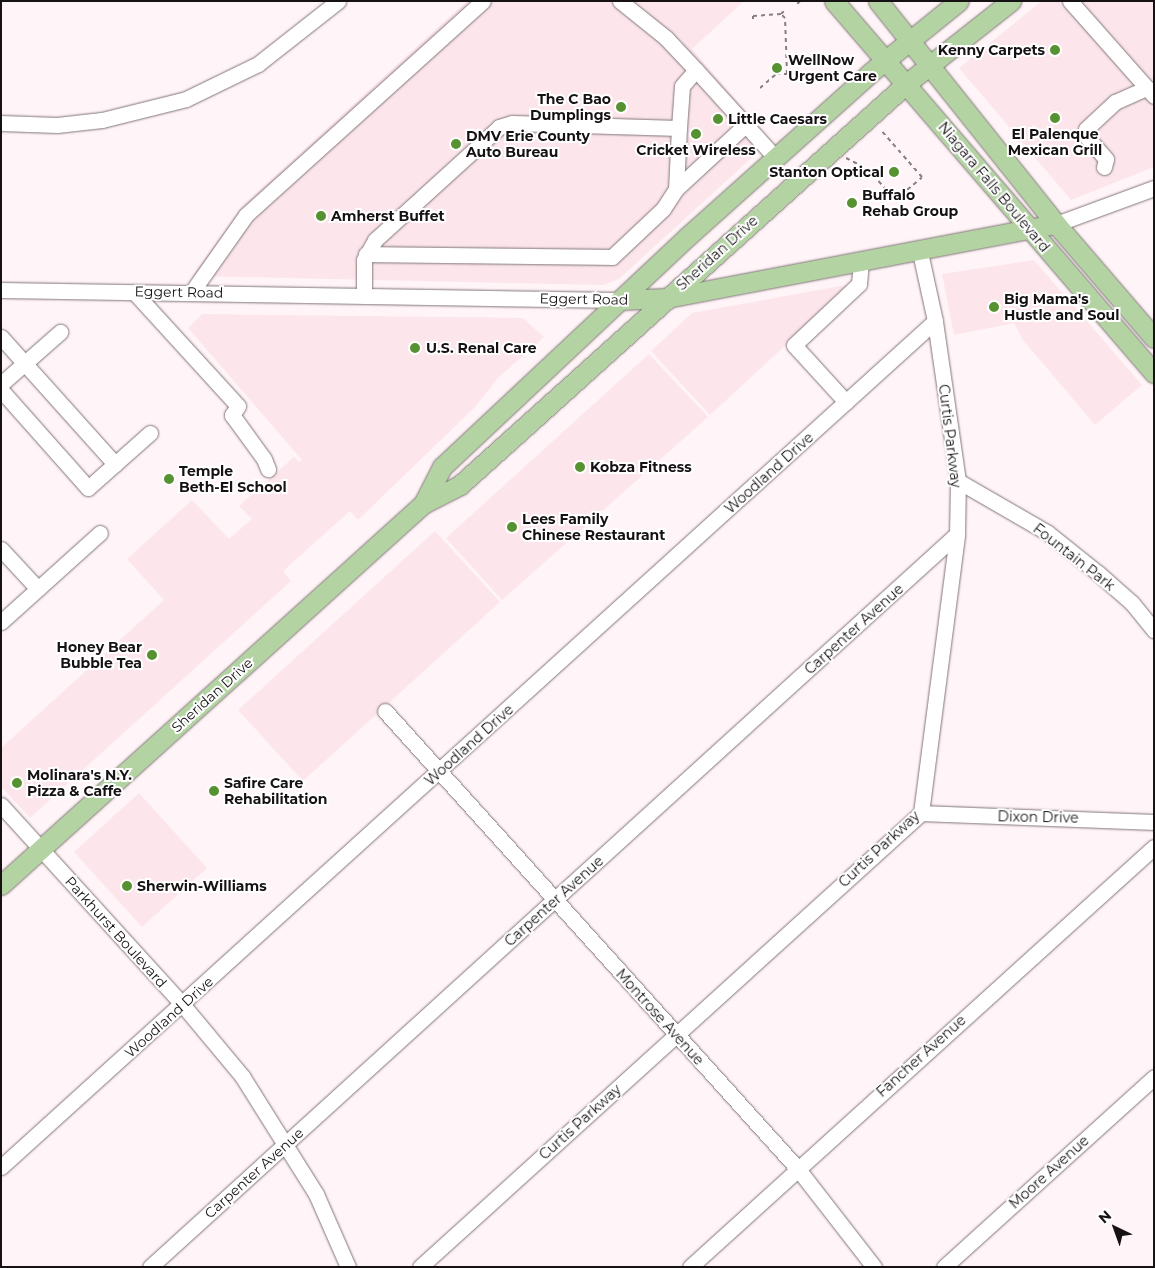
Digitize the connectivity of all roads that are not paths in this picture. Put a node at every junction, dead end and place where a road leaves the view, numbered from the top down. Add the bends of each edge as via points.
1 (338, 1) edge
2 (483, 1) edge
3 (620, 1) edge
4 (834, 1) edge
5 (878, 1) edge
6 (959, 1) edge
7 (1012, 1) edge
8 (1070, 1) edge
9 (910, 40) junction
10 (885, 60) junction
11 (930, 64) junction
12 (696, 70) junction
13 (906, 84) junction
14 (1150, 92) edge
15 (1, 123) edge
16 (745, 125) junction
17 (678, 128) junction
18 (775, 157) junction
19 (1104, 167) dead end
20 (1154, 188) edge
21 (676, 189) junction
22 (1056, 224) junction
23 (1031, 231) junction
24 (920, 252) junction
25 (366, 254) junction
26 (861, 263) junction
27 (1, 290) edge
28 (134, 292) junction
29 (191, 293) junction
30 (364, 296) junction
31 (667, 298) junction
32 (620, 300) junction
33 (935, 321) junction
34 (60, 332) dead end
35 (1, 337) edge
36 (1154, 338) edge
37 (24, 364) junction
38 (1154, 373) edge
39 (1, 384) edge
40 (1, 390) edge
41 (846, 402) junction
42 (150, 433) dead end
43 (115, 464) junction
44 (268, 469) dead end
45 (958, 481) junction
46 (423, 504) junction
47 (100, 533) dead end
48 (956, 534) junction
49 (1, 549) edge
50 (38, 589) junction
51 (1, 622) edge
52 (1154, 630) edge
53 (385, 711) dead end
54 (439, 772) junction
55 (3, 812) edge
56 (921, 813) junction
57 (1154, 822) edge
58 (1154, 847) edge
59 (41, 850) junction
60 (1, 885) edge
61 (555, 901) junction
62 (182, 1004) junction
63 (676, 1035) junction
64 (1154, 1077) edge
65 (286, 1143) junction
66 (1, 1167) edge
67 (798, 1169) junction
68 (150, 1267) edge
69 (348, 1267) edge
70 (420, 1267) edge
71 (690, 1267) edge
72 (874, 1267) edge
73 (944, 1267) edge

1 - 15 street via 258,64 186,99 102,120 57,125
2 - 29 street via 246,215
3 - 12 street via 666,38
4 - 10 main road, Niagara Falls Boulevard
5 - 9 main road, Niagara Falls Boulevard
6 - 9 main road, Sheridan Drive
7 - 11 main road, Sheridan Drive
8 - 14 street
9 - 10 main road, Sheridan Drive
9 - 11 main road, Niagara Falls Boulevard
10 - 13 main road, Niagara Falls Boulevard
10 - 18 main road, Sheridan Drive
11 - 13 main road, Sheridan Drive
11 - 22 main road, Niagara Falls Boulevard
12 - 16 street
12 - 17 street via 682,86
13 - 23 main road, Niagara Falls Boulevard
13 - 31 main road, Sheridan Drive
14 - 19 street via 1115,102 1086,129 1087,138 1106,159
16 - 18 street
16 - 21 street
17 - 21 street
17 - 25 street via 512,123 498,127 375,240
18 - 32 main road, Sheridan Drive
20 - 22 street, Eggert Road
21 - 25 street via 663,209 612,257
22 - 23 main road, Eggert Road
22 - 36 main road, Niagara Falls Boulevard
23 - 24 main road, Eggert Road
23 - 38 main road, Niagara Falls Boulevard
24 - 26 main road, Eggert Road
24 - 33 street, Curtis Parkway
25 - 30 street
26 - 31 main road, Eggert Road
26 - 41 street via 859,284 794,345
27 - 28 street, Eggert Road
28 - 29 street, Eggert Road
28 - 44 street via 238,406 232,415
29 - 30 street, Eggert Road
30 - 32 street, Eggert Road
31 - 32 main road, Eggert Road
31 - 46 main road, Sheridan Drive via 460,484
32 - 46 main road, Sheridan Drive via 442,467
33 - 41 street, Woodland Drive
33 - 45 street, Curtis Parkway
34 - 37 street
35 - 37 street
37 - 39 street
37 - 43 street
40 - 43 street via 88,488
41 - 54 street, Woodland Drive
42 - 43 street
45 - 48 street, Curtis Parkway
45 - 52 street, Fountain Park via 1048,533 1105,579
46 - 59 main road, Sheridan Drive
47 - 50 street
48 - 56 street, Curtis Parkway
48 - 61 street, Carpenter Avenue
49 - 50 street
50 - 51 street
53 - 54 street, Montrose Avenue
54 - 61 street, Montrose Avenue
54 - 62 street, Woodland Drive
55 - 59 street, Parkhurst Boulevard
56 - 57 street, Dixon Drive
56 - 63 street, Curtis Parkway
58 - 67 street, Fancher Avenue
59 - 60 main road, Sheridan Drive
59 - 62 street, Parkhurst Boulevard
61 - 63 street, Montrose Avenue
61 - 65 street, Carpenter Avenue
62 - 65 street, Parkhurst Boulevard via 242,1076
62 - 66 street, Woodland Drive
63 - 67 street, Montrose Avenue
63 - 70 street, Curtis Parkway
64 - 73 street, Moore Avenue
65 - 68 street, Carpenter Avenue
65 - 69 street, Parkhurst Boulevard via 316,1194
67 - 71 street, Fancher Avenue
67 - 72 street, Montrose Avenue

